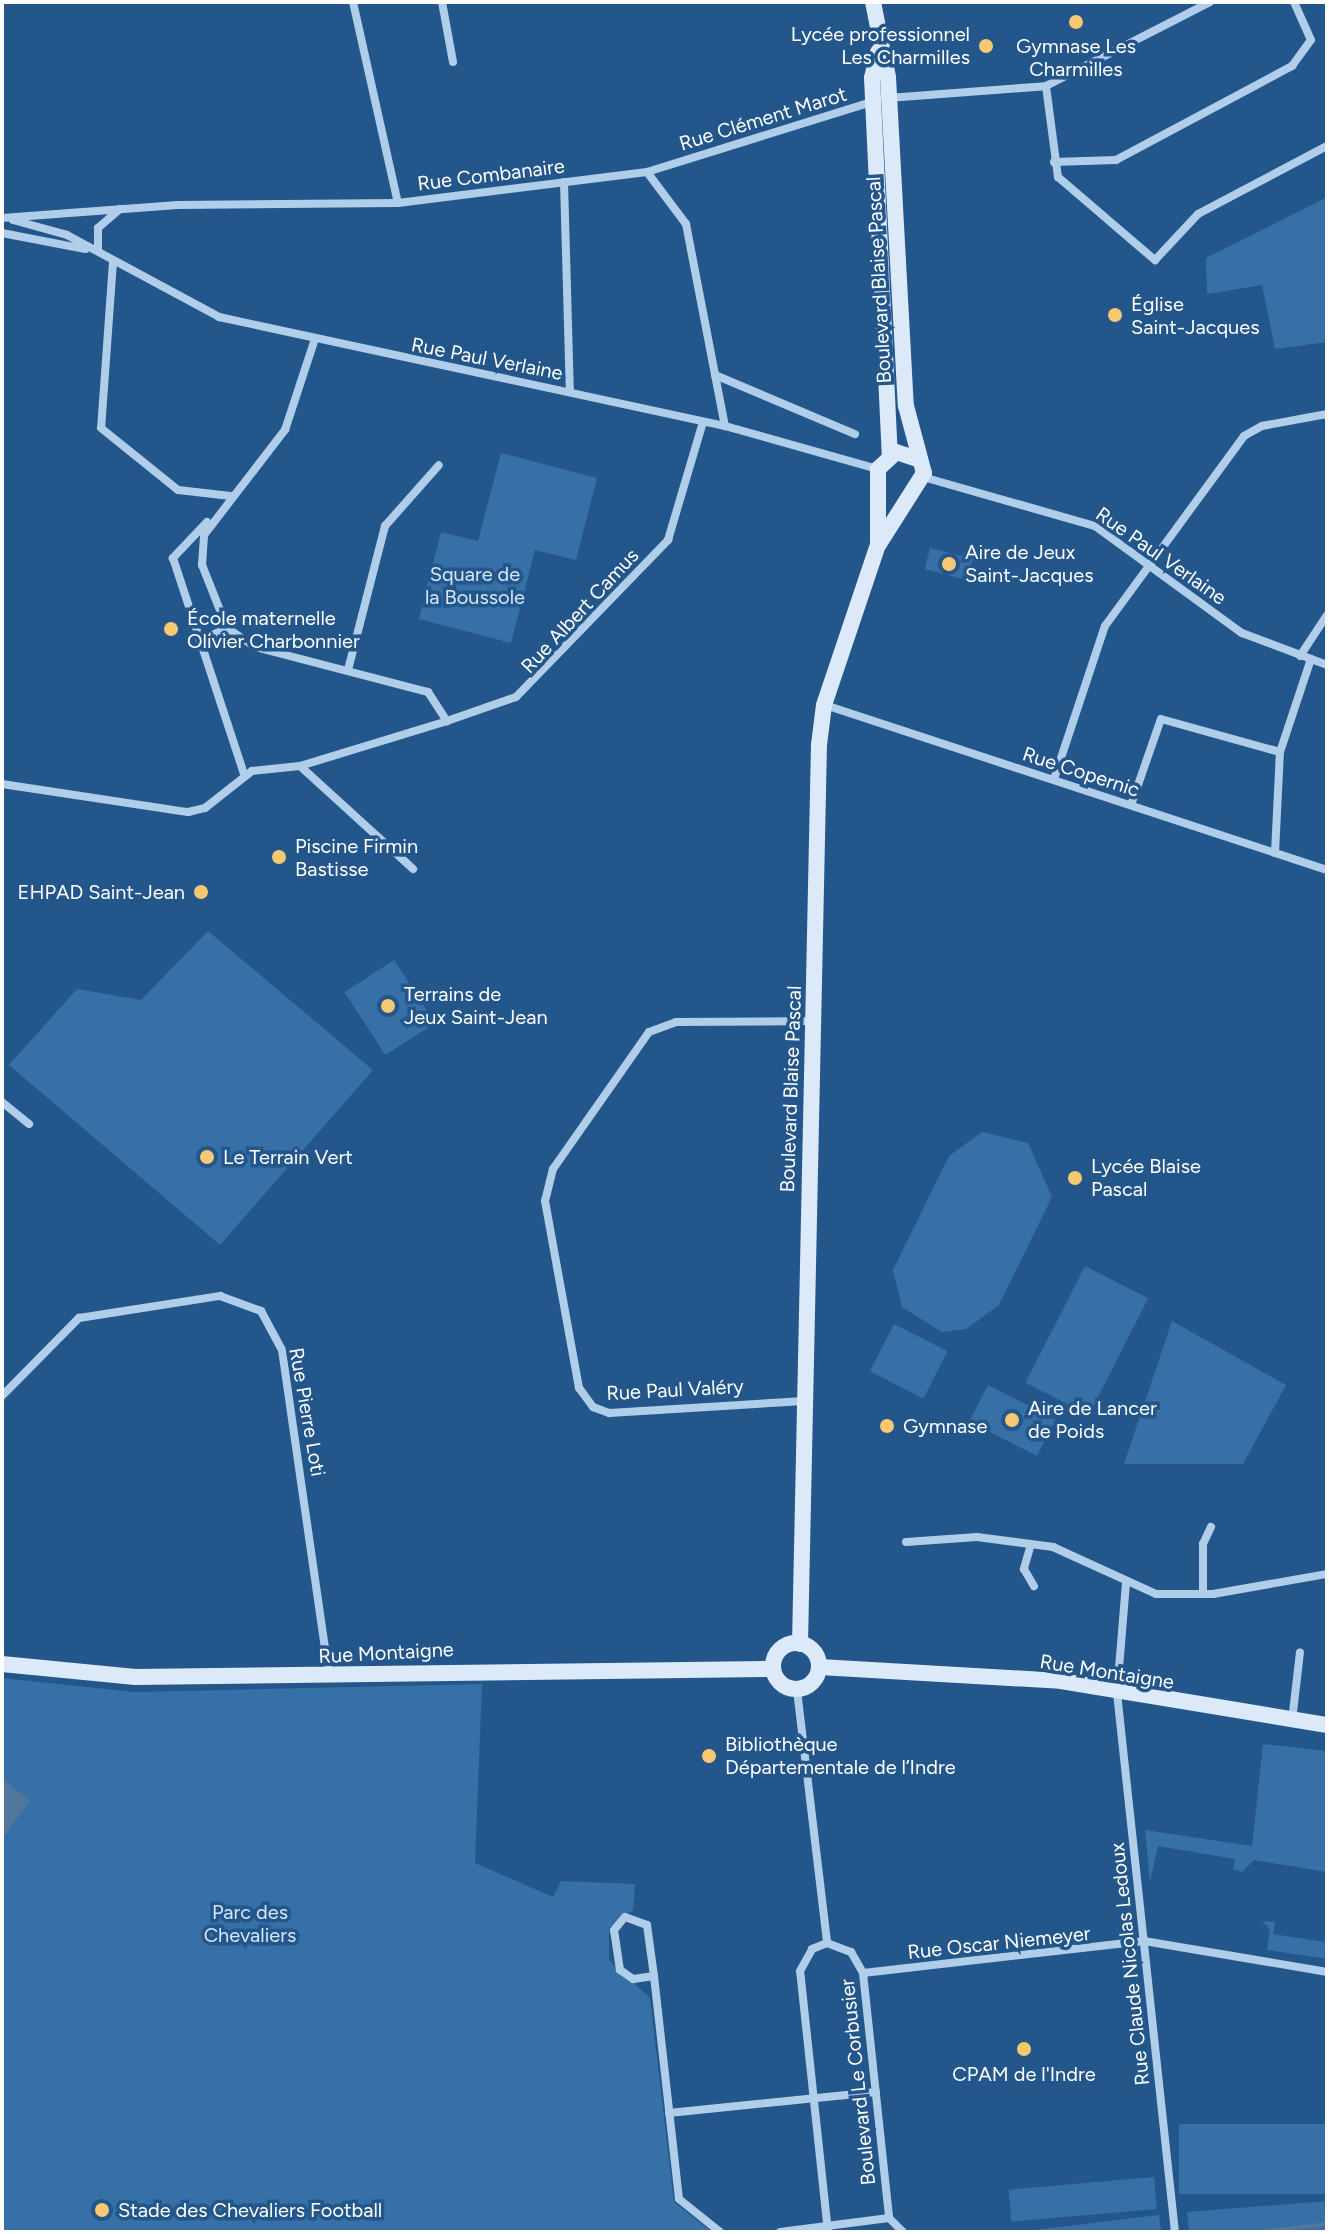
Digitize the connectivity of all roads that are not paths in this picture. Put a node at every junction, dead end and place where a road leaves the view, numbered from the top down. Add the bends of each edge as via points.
1 (353, 2) edge
2 (442, 2) edge
3 (873, 2) edge
4 (1210, 2) edge
5 (1294, 2) edge
6 (453, 62) dead end
7 (1046, 86) junction
8 (881, 100) junction
9 (1327, 146) edge
10 (1054, 162) junction
11 (647, 172) junction
12 (564, 182) junction
13 (398, 203) junction
14 (120, 208) junction
15 (3, 218) edge
16 (2, 233) edge
17 (101, 255) junction
18 (113, 262) junction
19 (315, 339) junction
20 (715, 375) junction
21 (570, 392) junction
22 (1327, 414) edge
23 (703, 422) junction
24 (725, 426) junction
25 (855, 434) dead end
26 (890, 454) junction
27 (918, 459) junction
28 (439, 465) dead end
29 (878, 469) junction
30 (923, 477) junction
31 (882, 488) junction
32 (231, 496) junction
33 (910, 496) junction
34 (213, 515) junction
35 (878, 545) junction
36 (1149, 564) junction
37 (1327, 615) edge
38 (227, 628) junction
39 (200, 641) junction
40 (1300, 656) junction
41 (1311, 659) junction
42 (1327, 665) edge
43 (348, 670) junction
44 (824, 705) junction
45 (447, 721) junction
46 (1280, 752) junction
47 (300, 766) junction
48 (244, 774) junction
49 (1054, 779) junction
50 (2, 784) edge
51 (1131, 805) junction
52 (1275, 853) junction
53 (413, 869) dead end
54 (1327, 870) edge
55 (814, 1021) junction
56 (2, 1102) edge
57 (29, 1124) dead end
58 (2, 1396) edge
59 (804, 1401) junction
60 (1211, 1527) dead end
61 (906, 1542) dead end
62 (1031, 1544) junction
63 (1327, 1574) edge
64 (1126, 1583) junction
65 (1034, 1586) dead end
66 (1203, 1594) junction
67 (800, 1644) junction
68 (1300, 1652) dead end
69 (2, 1664) edge
70 (820, 1667) junction
71 (773, 1669) junction
72 (329, 1676) junction
73 (797, 1690) junction
74 (1117, 1693) junction
75 (1291, 1722) junction
76 (1327, 1725) edge
77 (1144, 1941) junction
78 (827, 1943) junction
79 (1327, 1972) edge
80 (863, 1973) junction
81 (654, 1976) junction
82 (876, 2092) junction
83 (814, 2099) junction
84 (669, 2113) junction
85 (889, 2218) junction
86 (828, 2229) edge
87 (720, 2232) edge
88 (780, 2232) edge
89 (903, 2232) edge
90 (1175, 2232) edge

1 - 13 street
2 - 6 street
3 - 8 street
4 - 7 street
5 - 10 street via 1311,40 1292,66 1116,160
7 - 8 street, Rue Clément Marot
7 - 10 street
8 - 11 street, Rue Clément Marot
8 - 26 street, Boulevard Blaise Pascal
8 - 27 street, Boulevard Blaise Pascal via 906,406
9 - 10 street via 1198,214 1155,260 1067,187
11 - 12 street, Rue Combanaire
11 - 20 street via 686,224
12 - 13 street, Rue Combanaire
12 - 21 street
13 - 14 street, Rue Combanaire
14 - 15 street, Rue Combanaire
14 - 17 street via 94,235
15 - 17 street, Rue Combanaire via 67,235
16 - 17 street via 48,237
17 - 18 street, Rue Paul Verlaine
18 - 19 street, Rue Paul Verlaine via 219,317
18 - 32 street via 101,428 178,490
19 - 21 street, Rue Paul Verlaine
19 - 32 street via 285,430
20 - 24 street
20 - 25 street
21 - 23 street, Rue Paul Verlaine
22 - 36 street via 1262,426 1244,436
23 - 24 street, Rue Paul Verlaine
23 - 45 street, Rue Albert Camus via 668,540 528,689
24 - 29 street, Rue Paul Verlaine
26 - 27 street
26 - 29 street
27 - 30 street, Boulevard Blaise Pascal
28 - 43 street via 385,526
29 - 31 street, Boulevard Blaise Pascal
30 - 33 street, Boulevard Blaise Pascal
30 - 36 street, Rue Paul Verlaine via 1065,512
31 - 33 street
31 - 35 street, Boulevard Blaise Pascal
32 - 34 street
33 - 35 street, Boulevard Blaise Pascal
34 - 38 street via 202,565
34 - 39 street via 173,558
35 - 44 street, Boulevard Blaise Pascal
36 - 40 street, Rue Paul Verlaine via 1242,633
36 - 49 street via 1105,626
37 - 40 street
38 - 39 street
38 - 43 street via 255,647
39 - 48 street
40 - 41 street, Rue Paul Verlaine
41 - 42 street, Rue Paul Verlaine
41 - 46 street
43 - 45 street via 428,692
44 - 49 street, Rue Copernic
44 - 55 street, Boulevard Blaise Pascal
45 - 47 street, Rue Albert Camus
46 - 51 street via 1161,719
46 - 52 street
47 - 48 street, Rue Albert Camus
47 - 53 street
48 - 50 street via 215,802 188,812
49 - 51 street, Rue Copernic
51 - 52 street, Rue Copernic
52 - 54 street, Rue Copernic
55 - 59 street, Boulevard Blaise Pascal
55 - 59 street, Rue Paul Valéry via 676,1022 649,1032 549,1179 545,1201 579,1388 593,1407 609,1413
56 - 57 street
58 - 72 street, Rue Pierre Loti via 79,1318 220,1296 261,1311 282,1350
59 - 67 street, Boulevard Blaise Pascal
60 - 66 street via 1203,1544
61 - 62 street via 977,1537
62 - 64 street via 1074,1554
62 - 65 street via 1024,1569
63 - 66 street
64 - 66 street via 1156,1594
64 - 74 street, Rue Claude Nicolas Ledoux
67 - 70 street via 814,1652
67 - 71 street via 784,1647
68 - 75 street
69 - 72 street, Rue Montaigne via 109,1676
70 - 73 street via 810,1685
70 - 74 street, Rue Montaigne via 1061,1681
71 - 72 street, Rue Montaigne via 611,1666
71 - 73 street via 781,1684
73 - 78 street
74 - 75 street, Rue Montaigne
74 - 77 street, Rue Claude Nicolas Ledoux
75 - 76 street, Rue Montaigne
77 - 79 street, Rue Oscar Niemeyer
77 - 80 street, Rue Oscar Niemeyer
77 - 90 street, Rue Claude Nicolas Ledoux
78 - 80 street, Boulevard Le Corbusier via 851,1952
78 - 83 street via 812,1949 800,1971
80 - 82 street, Boulevard Le Corbusier
81 - 81 street via 647,1925 625,1917 614,1930 620,1970 633,1979
81 - 84 street
82 - 83 street
82 - 85 street, Boulevard Le Corbusier
83 - 84 street
83 - 86 street
84 - 87 street via 679,2199
85 - 86 street
85 - 89 street
86 - 88 street

